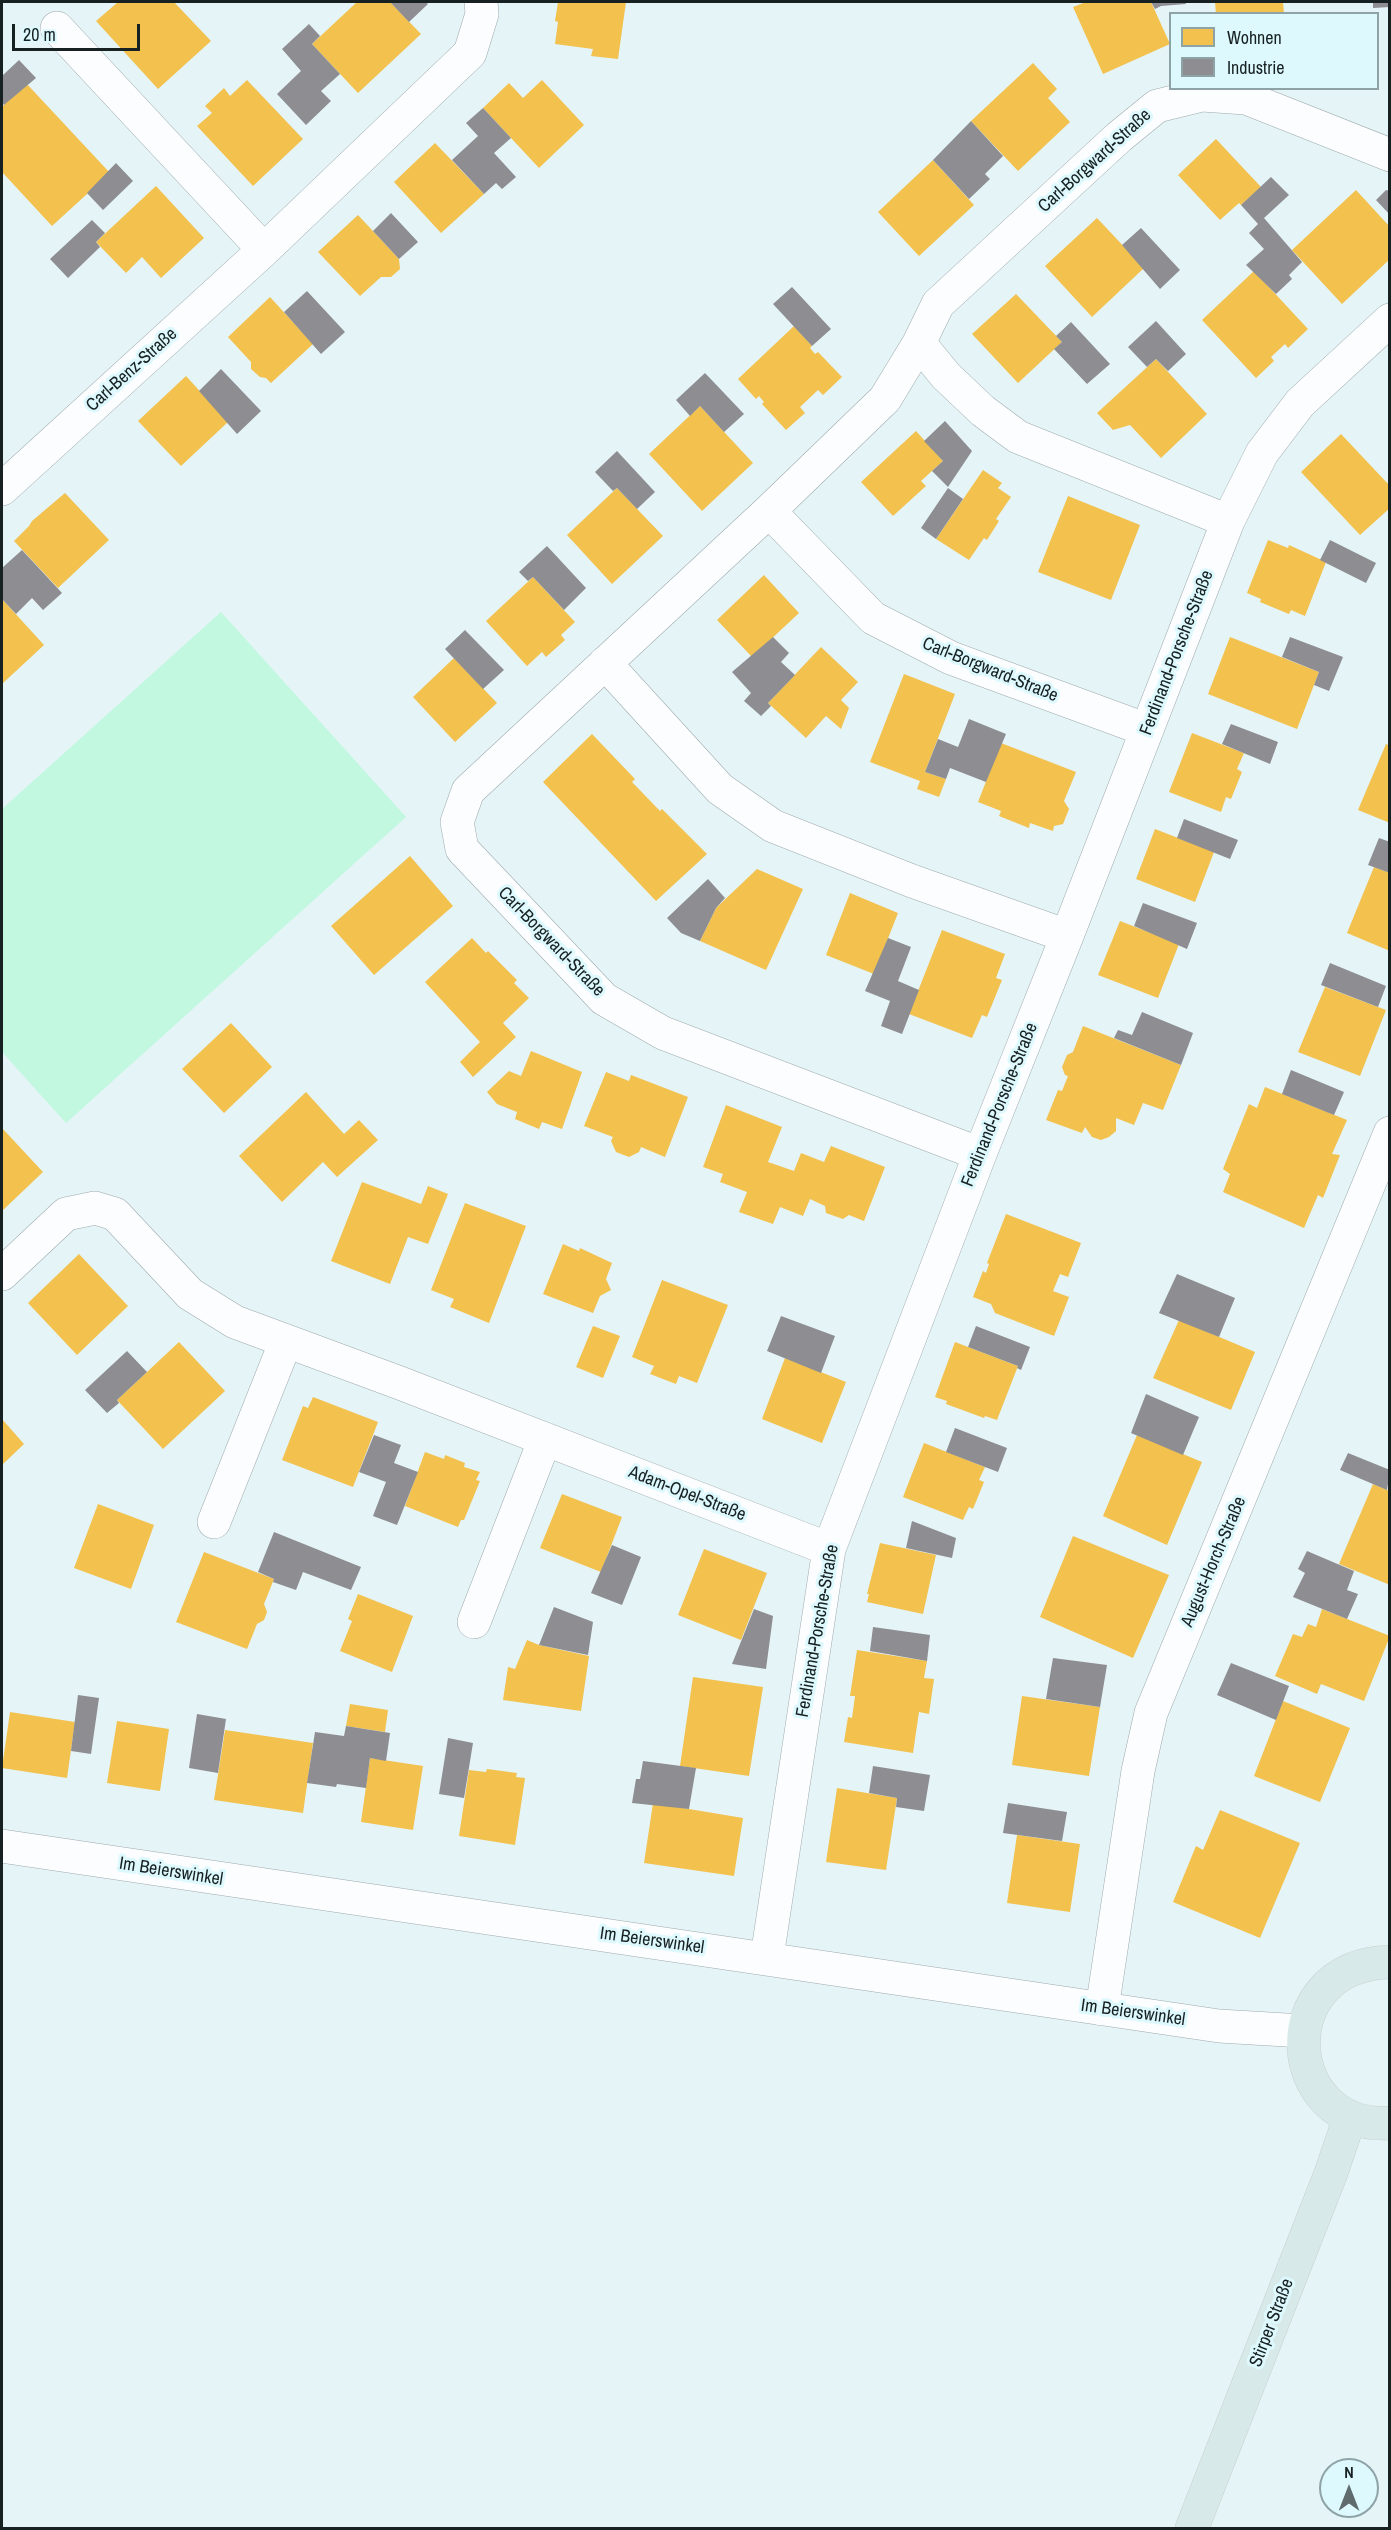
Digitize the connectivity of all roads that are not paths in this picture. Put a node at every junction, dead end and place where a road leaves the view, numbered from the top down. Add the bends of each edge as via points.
1 (481, 2) edge
2 (57, 28) dead end
3 (1389, 155) edge
4 (264, 250) junction
5 (1389, 320) edge
6 (919, 343) junction
7 (2, 489) edge
8 (769, 511) junction
9 (1228, 521) junction
10 (605, 663) junction
11 (1147, 730) junction
12 (1067, 936) junction
13 (1389, 1133) edge
14 (980, 1154) junction
15 (2, 1274) edge
16 (286, 1341) junction
17 (545, 1439) junction
18 (214, 1522) dead end
19 (829, 1549) junction
20 (474, 1622) dead end
21 (2, 1846) edge
22 (766, 1957) junction
23 (1389, 1962) edge
24 (1102, 2009) junction
25 (1303, 2031) junction
26 (1350, 2117) junction
27 (1389, 2123) edge
28 (1192, 2529) edge

1 - 4 street, Carl-Benz-Straße via 482,14 470,53
2 - 4 street
3 - 6 street, Carl-Borgward-Straße via 1246,98 1202,95 1157,106 938,304
4 - 7 street, Carl-Benz-Straße
5 - 9 street, Ferdinand-Porsche-Straße via 1300,403 1262,453
6 - 8 street, Carl-Borgward-Straße via 885,399
6 - 9 street via 982,411 1018,437
8 - 10 street, Carl-Borgward-Straße
8 - 11 street, Carl-Borgward-Straße via 873,618 951,658
9 - 11 street, Ferdinand-Porsche-Straße
10 - 12 street via 720,789 773,826
10 - 14 street, Carl-Borgward-Straße via 468,792 456,822 462,849 604,999 663,1033
11 - 12 street, Ferdinand-Porsche-Straße
12 - 14 street, Ferdinand-Porsche-Straße
13 - 24 street, August-Horch-Straße via 1151,1713 1138,1771
14 - 19 street, Ferdinand-Porsche-Straße
15 - 16 street, Adam-Opel-Straße via 66,1214 95,1208 115,1214 190,1293 235,1322
16 - 17 street, Adam-Opel-Straße
16 - 18 street
17 - 19 street, Adam-Opel-Straße
17 - 20 street
19 - 22 street, Ferdinand-Porsche-Straße
21 - 22 street, Im Beierswinkel
22 - 24 street, Im Beierswinkel
23 - 25 main road via 1369,1962 1345,1971 1325,1986 1311,2007
24 - 25 street, Im Beierswinkel via 1219,2026
25 - 26 main road via 1304,2057 1312,2082 1328,2103
26 - 27 main road via 1374,2124
26 - 28 main road, Stirper Straße

